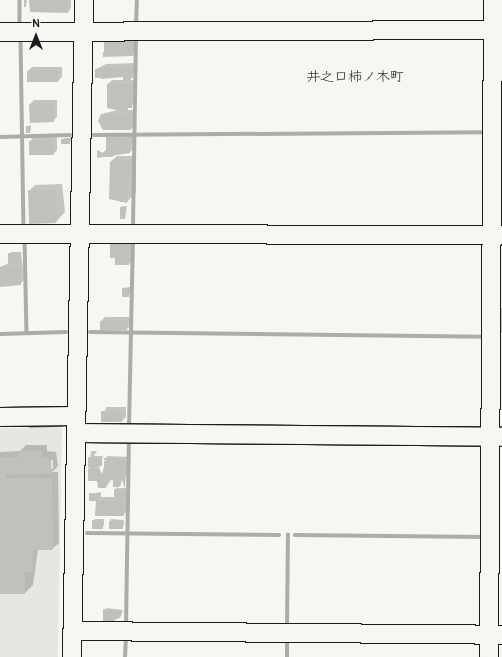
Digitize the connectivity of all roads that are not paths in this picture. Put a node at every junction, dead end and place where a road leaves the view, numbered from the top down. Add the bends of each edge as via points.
1 (84, 0) edge
2 (493, 0) edge
3 (83, 30) junction
4 (497, 30) edge
5 (0, 32) edge
6 (79, 233) junction
7 (0, 234) edge
8 (497, 235) edge
9 (0, 417) edge
10 (76, 425) junction
11 (496, 437) edge
12 (72, 631) junction
13 (496, 635) edge
14 (72, 657) edge
15 (489, 657) edge

1 - 3 street
2 - 4 street
3 - 4 street
3 - 5 street
3 - 6 street
4 - 8 street
6 - 7 street
6 - 8 street
6 - 10 street
8 - 11 street
9 - 10 street
10 - 11 street
10 - 12 street
11 - 13 street
12 - 13 street
12 - 14 street
13 - 15 street

